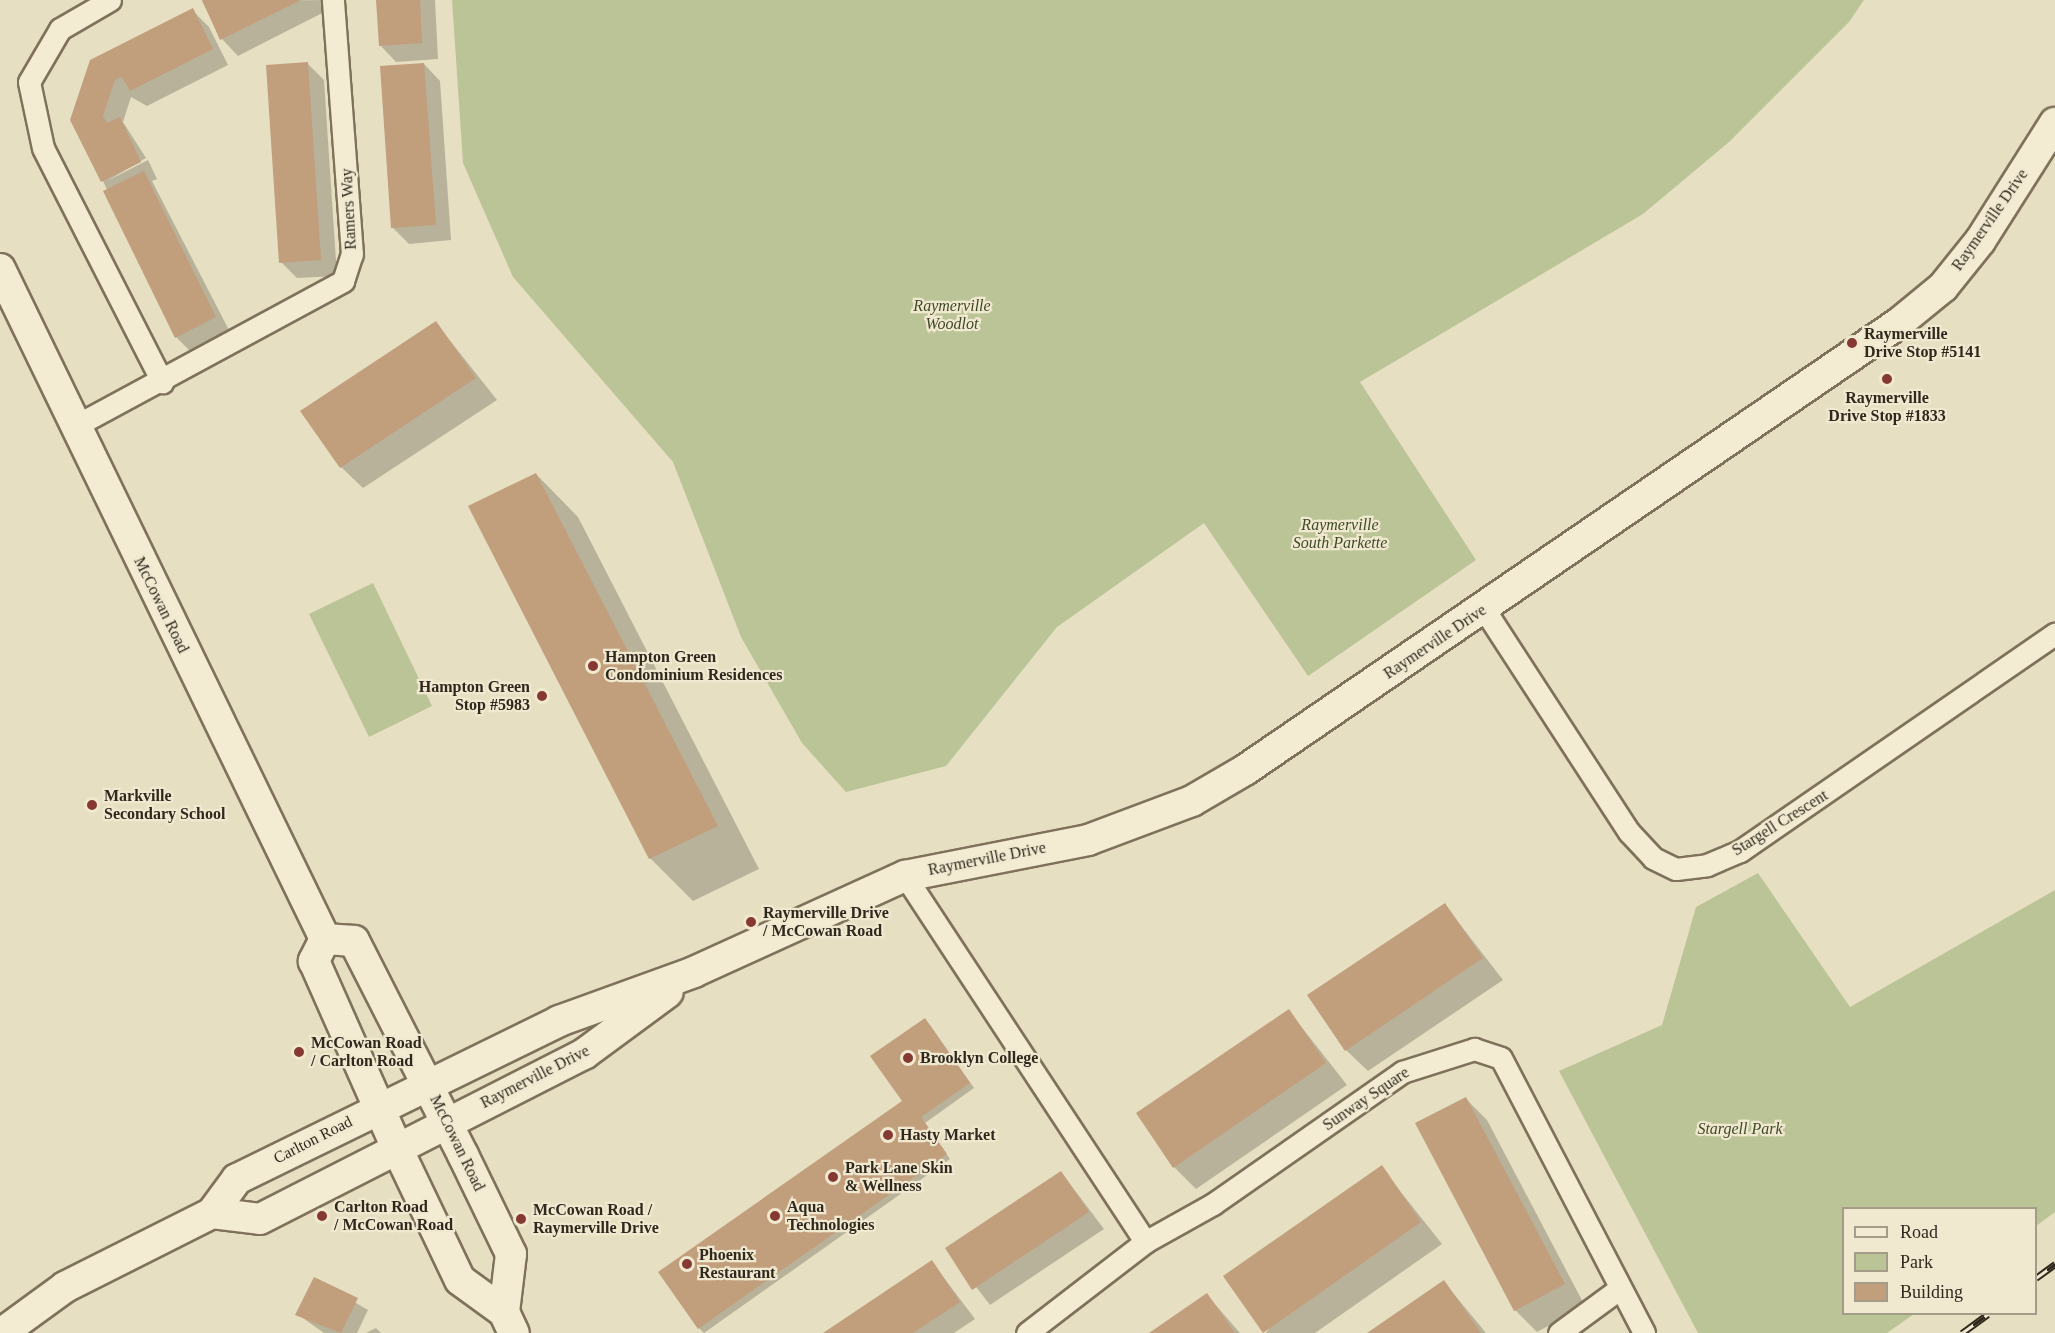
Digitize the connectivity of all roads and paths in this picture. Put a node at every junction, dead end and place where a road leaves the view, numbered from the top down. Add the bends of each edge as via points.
1 (110, 0) edge
2 (333, 0) edge
3 (2055, 123) edge
4 (0, 269) edge
5 (162, 382) junction
6 (75, 426) junction
7 (1484, 609) junction
8 (2055, 634) edge
9 (905, 876) junction
10 (326, 939) junction
11 (694, 972) junction
12 (427, 1083) junction
13 (380, 1105) junction
14 (446, 1120) junction
15 (396, 1146) junction
16 (212, 1214) junction
17 (1145, 1242) junction
18 (1619, 1288) junction
19 (509, 1323) edge
20 (2, 1333) edge
21 (1027, 1333) edge
22 (1559, 1333) edge
23 (1644, 1333) edge

1 - 5 street via 60,29 29,82 43,148
2 - 5 street, Ramers Way via 352,254 343,281
3 - 7 street, Raymerville Drive via 1943,287 1848,361
4 - 6 street, McCowan Road
5 - 6 street, Ramers Way
6 - 10 street, McCowan Road
7 - 8 street, Stargell Crescent via 1629,832 1653,858 1676,869 1707,865 1740,851
7 - 9 street, Raymerville Drive via 1192,801 1088,840
9 - 11 street, Raymerville Drive
9 - 17 street
10 - 12 street, McCowan Road via 354,941
10 - 13 street, McCowan Road via 314,961
11 - 12 street, Raymerville Drive via 559,1021
11 - 14 street, Raymerville Drive via 584,1054
12 - 13 street, Carlton Road
12 - 14 street, McCowan Road
13 - 15 street, McCowan Road
13 - 16 street, Carlton Road via 237,1179
14 - 15 street, Raymerville Drive
14 - 19 street, McCowan Road via 511,1254
15 - 16 street via 260,1219
15 - 19 street, McCowan Road via 460,1280
16 - 20 street, Carlton Road via 65,1287
17 - 18 street, Sunway Square via 1213,1204 1402,1072 1474,1049 1501,1058 1506,1066
17 - 21 street, Sunway Square
18 - 22 street
18 - 23 street, Sunway Square

